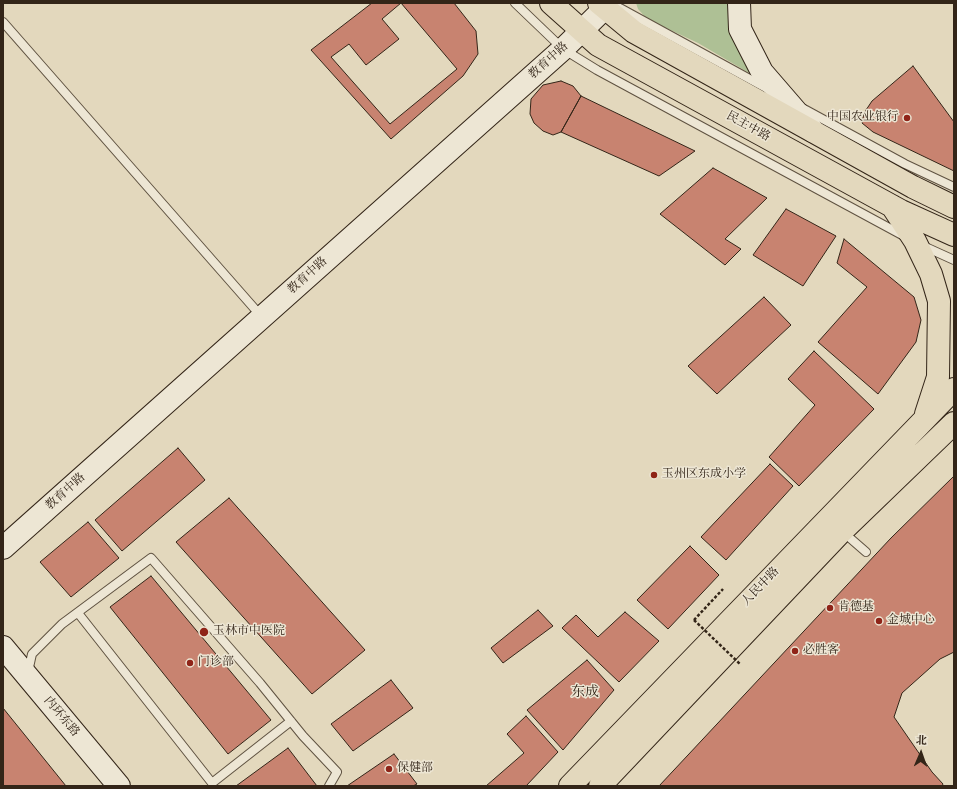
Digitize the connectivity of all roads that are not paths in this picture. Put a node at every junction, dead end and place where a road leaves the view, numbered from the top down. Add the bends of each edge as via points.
1 (515, 3) edge
2 (551, 3) edge
3 (739, 3) edge
4 (606, 4) edge
5 (3, 22) edge
6 (582, 31) junction
7 (563, 49) junction
8 (786, 99) junction
9 (815, 133) junction
10 (954, 187) edge
11 (891, 205) junction
12 (954, 207) edge
13 (954, 235) edge
14 (915, 241) junction
15 (954, 260) edge
16 (262, 317) junction
17 (954, 389) edge
18 (925, 419) junction
19 (954, 422) edge
20 (842, 531) junction
21 (3, 548) edge
22 (866, 552) dead end
23 (78, 613) junction
24 (3, 647) edge
25 (27, 677) junction
26 (291, 721) junction
27 (119, 786) edge
28 (329, 786) edge
29 (570, 786) edge
30 (600, 786) edge

1 - 7 lane
2 - 6 main road, 民主中路
3 - 8 main road via 740,29 762,72
4 - 6 main road, 教育中路
4 - 8 lane
4 - 9 main road via 634,32
5 - 16 lane
6 - 7 main road, 教育中路
6 - 11 main road, 民主中路 via 605,49
7 - 14 lane via 597,70
7 - 16 main road, 教育中路
8 - 9 main road
8 - 10 lane via 905,164
9 - 12 main road via 913,188
11 - 13 main road, 民主中路
11 - 14 main road
14 - 15 lane
14 - 18 main road via 931,274 939,301 938,377
16 - 21 main road, 教育中路
17 - 18 main road, 人民中路
18 - 29 main road, 人民中路
19 - 20 main road, 人民中路
20 - 22 lane
20 - 30 main road, 人民中路
23 - 25 lane via 62,624 32,654
23 - 26 lane via 151,558
23 - 26 lane via 212,783
24 - 25 main road, 内环东路
25 - 27 main road, 内环东路
26 - 28 lane via 337,772

